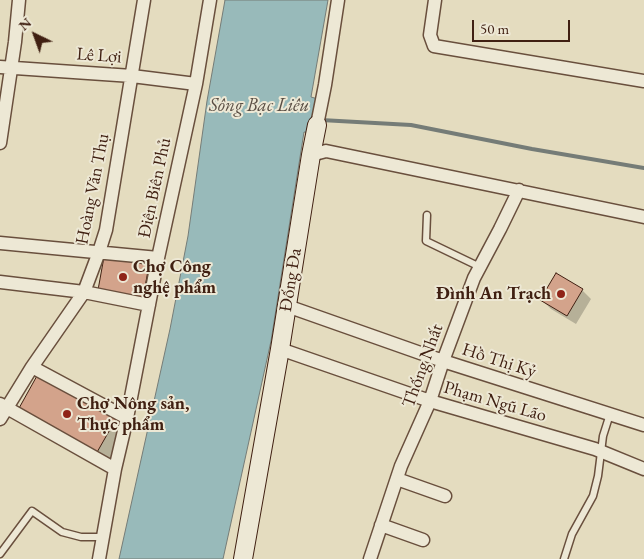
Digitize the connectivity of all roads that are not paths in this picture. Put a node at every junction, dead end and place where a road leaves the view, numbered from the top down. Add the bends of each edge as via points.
1 (19, 0) edge
2 (144, 0) edge
3 (210, 0) edge
4 (338, 0) edge
5 (435, 0) edge
6 (5, 67) edge
7 (132, 76) junction
8 (644, 81) edge
9 (196, 84) junction
10 (318, 119) joint
11 (0, 143) edge
12 (310, 156) junction
13 (519, 190) junction
14 (427, 215) dead end
15 (644, 217) edge
16 (0, 243) edge
17 (99, 252) junction
18 (158, 258) junction
19 (480, 267) junction
20 (0, 282) edge
21 (84, 292) junction
22 (149, 305) junction
23 (287, 306) junction
24 (280, 349) junction
25 (443, 361) junction
26 (32, 367) junction
27 (430, 401) junction
28 (2, 410) edge
29 (610, 414) junction
30 (126, 418) junction
31 (644, 425) edge
32 (600, 451) junction
33 (114, 469) junction
34 (644, 469) edge
35 (397, 479) junction
36 (445, 496) dead end
37 (381, 525) junction
38 (102, 537) junction
39 (423, 540) dead end
40 (0, 554) edge
41 (99, 559) edge
42 (243, 559) edge
43 (370, 559) edge
44 (564, 559) edge

1 - 6 street
2 - 7 street, Hoàng Văn Thụ
3 - 9 street, Điện Biên Phủ
4 - 10 street, Đống Đa
5 - 8 street via 430,35 434,46
6 - 7 street, Lê Lợi
6 - 11 street
7 - 9 street, Lê Lợi
7 - 17 street, Hoàng Văn Thụ via 106,230
9 - 18 street, Điện Biên Phủ
10 - 12 street, Đống Đa
12 - 13 street via 326,151
12 - 23 street, Đống Đa
13 - 15 street
13 - 19 street, Thống Nhất
14 - 19 lane via 426,241
16 - 17 street
17 - 18 street
17 - 21 street, Hoàng Văn Thụ
18 - 22 street, Điện Biên Phủ
19 - 25 street, Thống Nhất
20 - 21 street
21 - 22 street
21 - 26 street, Hoàng Văn Thụ
22 - 30 street, Điện Biên Phủ
23 - 24 street, Đống Đa
23 - 25 street, Hồ Thị Kỷ
24 - 27 street, Phạm Ngũ Lão
24 - 42 street, Đống Đa
25 - 27 street, Thống Nhất
25 - 29 street, Hồ Thị Kỷ
26 - 28 street, Hoàng Văn Thụ
26 - 30 street
27 - 32 street, Phạm Ngũ Lão
27 - 35 street, Thống Nhất
28 - 33 street
29 - 31 street, Hồ Thị Kỷ
29 - 32 lane
30 - 33 street, Điện Biên Phủ
32 - 34 street, Phạm Ngũ Lão
32 - 44 lane via 593,496 572,534
33 - 38 street, Điện Biên Phủ
35 - 36 street
35 - 37 street, Thống Nhất
37 - 39 street
37 - 43 street, Thống Nhất
38 - 40 lane via 81,537 62,532 32,511
38 - 41 street, Điện Biên Phủ

